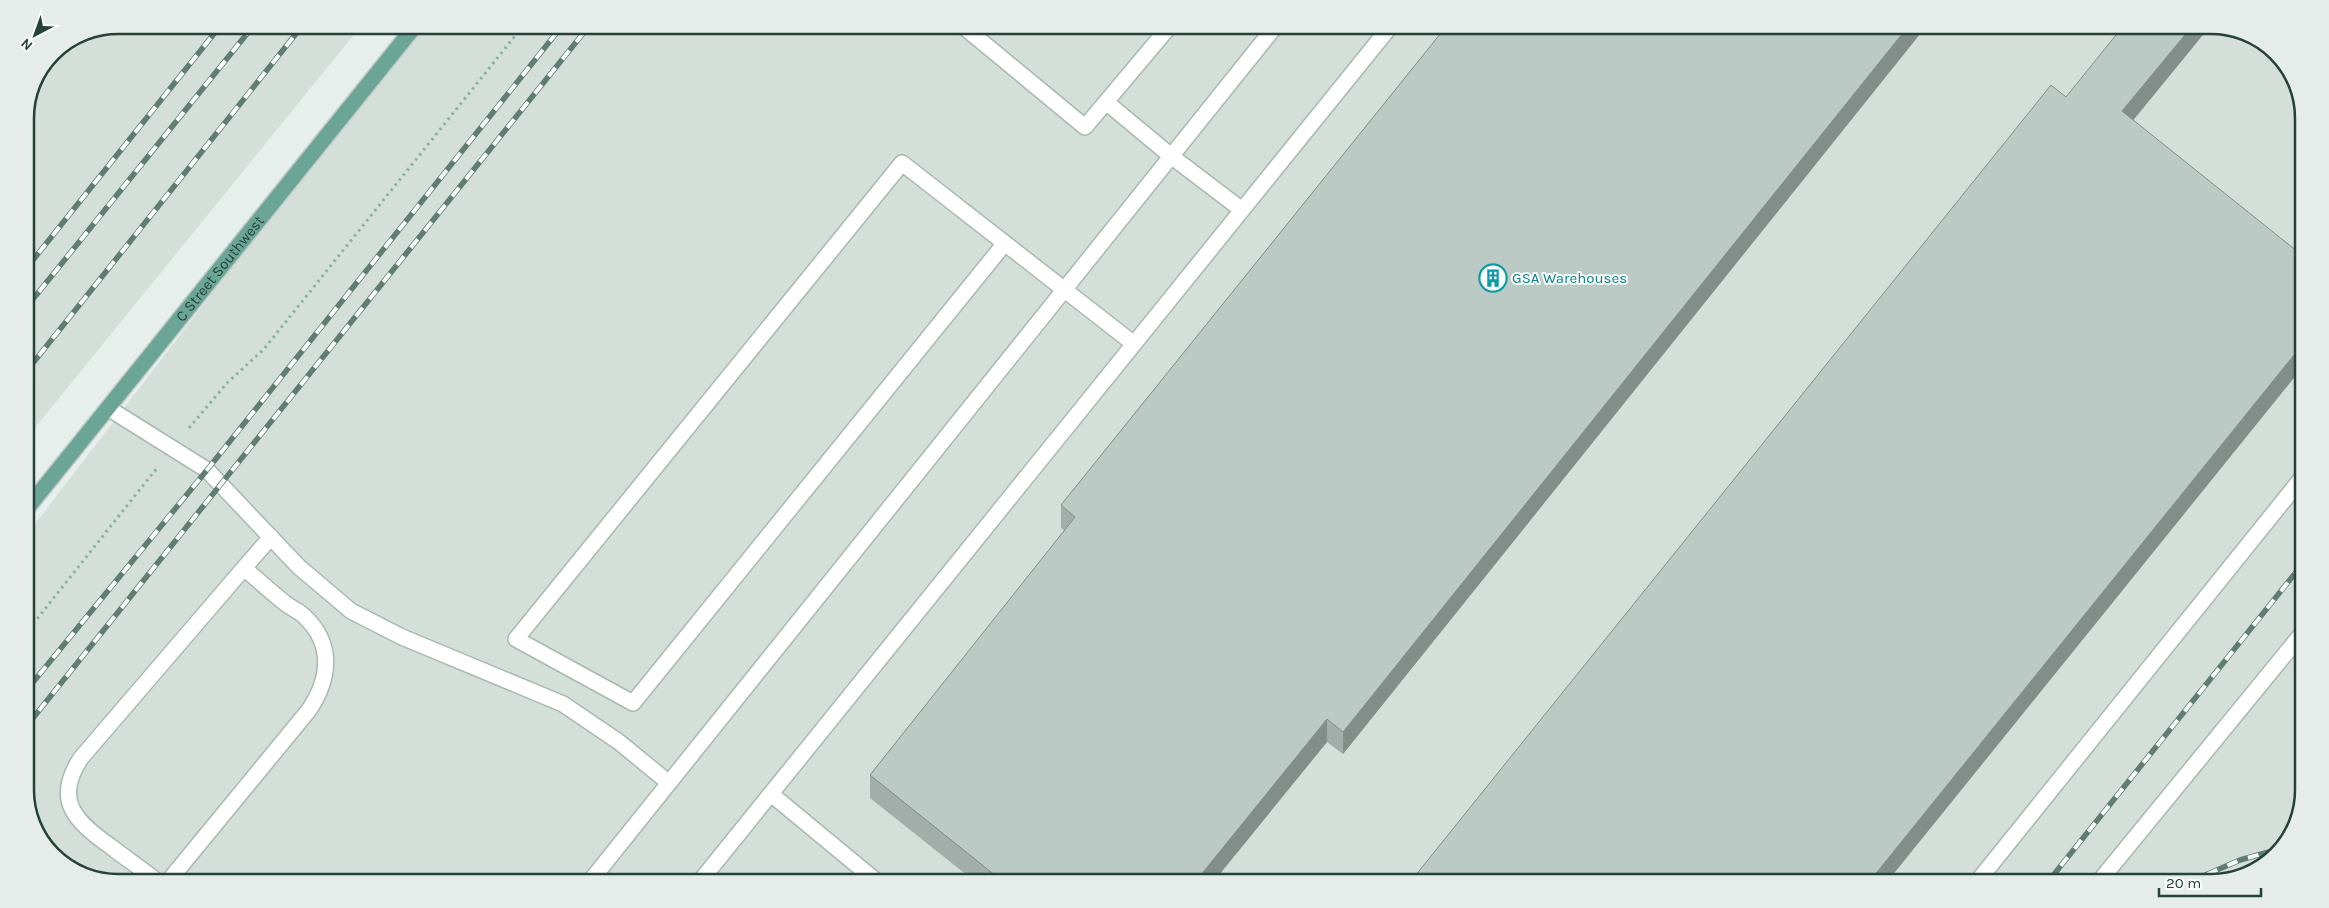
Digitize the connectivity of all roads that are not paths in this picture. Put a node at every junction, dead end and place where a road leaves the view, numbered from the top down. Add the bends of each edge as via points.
1 (409, 34) edge
2 (972, 34) edge
3 (1164, 34) edge
4 (1269, 34) edge
5 (1384, 34) edge
6 (1106, 102) junction
7 (1171, 156) junction
8 (1242, 210) junction
9 (1005, 243) junction
10 (1065, 290) junction
11 (1134, 344) junction
12 (108, 408) junction
13 (2295, 485) edge
14 (34, 500) edge
15 (270, 537) junction
16 (244, 568) junction
17 (2295, 642) edge
18 (669, 783) junction
19 (771, 794) junction
20 (148, 874) edge
21 (174, 874) edge
22 (596, 874) edge
23 (706, 874) edge
24 (868, 874) edge
25 (1983, 874) edge
26 (2105, 874) edge

1 - 12 main road, C Street Southwest
2 - 6 lane via 1085,127
3 - 6 lane
4 - 7 lane
5 - 8 lane
6 - 7 lane
7 - 8 lane
7 - 10 lane
8 - 11 lane
9 - 9 lane via 902,163 516,639 633,703
9 - 10 lane
10 - 11 lane
10 - 18 lane
11 - 19 lane
12 - 14 main road, C Street Southwest
12 - 15 lane via 208,470
13 - 25 lane
15 - 16 lane
15 - 18 lane via 299,567 352,611 402,637 563,704 619,742
16 - 20 lane via 72,771 69,803 76,818 87,830
16 - 21 lane via 304,616 317,632 325,651 326,672 320,693 309,710
17 - 26 lane
18 - 22 lane
19 - 23 lane
19 - 24 lane

